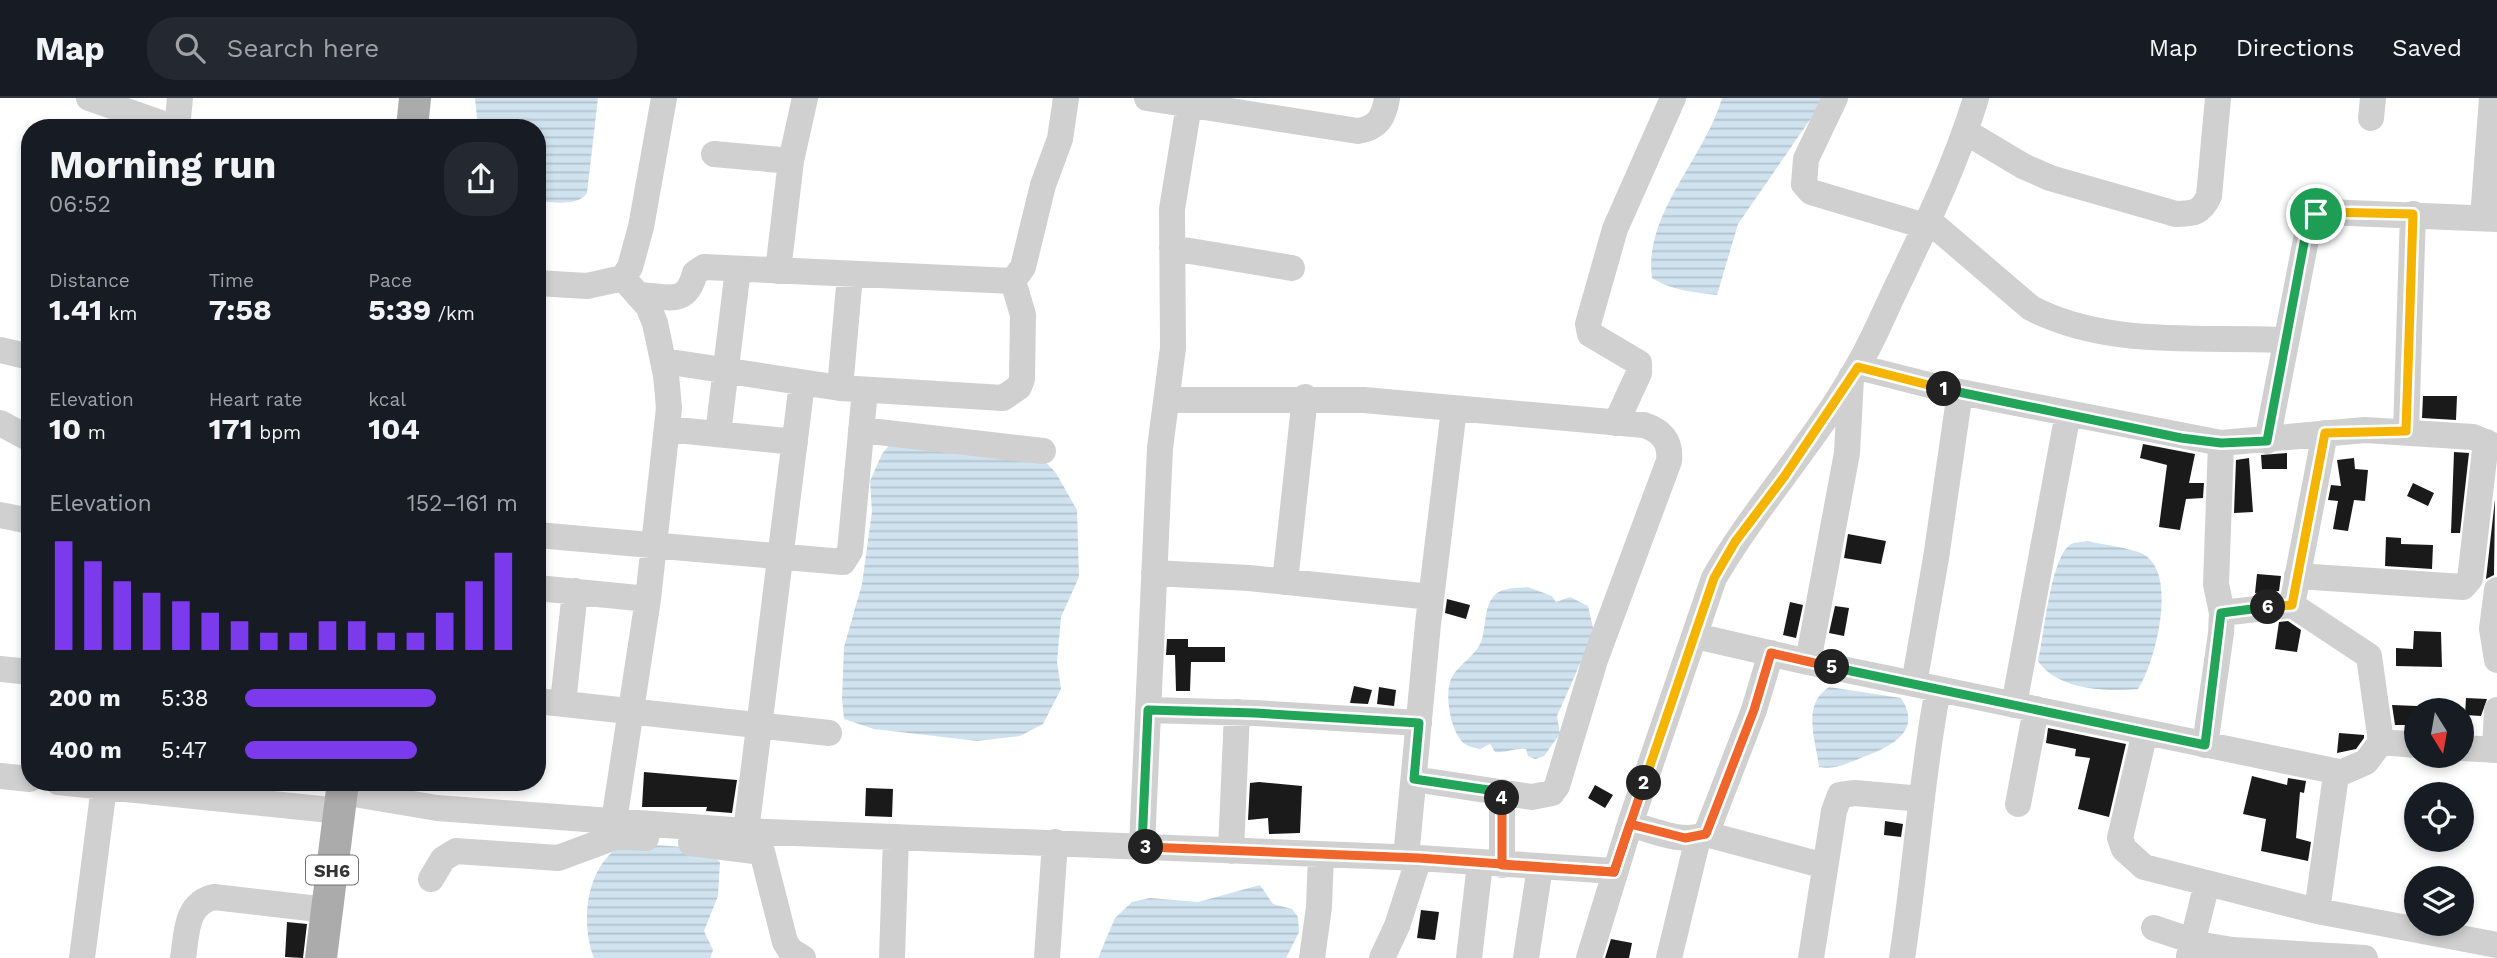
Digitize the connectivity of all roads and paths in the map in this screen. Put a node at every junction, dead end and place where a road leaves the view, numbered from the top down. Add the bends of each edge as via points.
1 (89, 98) edge
2 (180, 98) edge
3 (415, 98) edge
4 (664, 98) edge
5 (805, 98) edge
6 (1066, 98) edge
7 (1147, 98) edge
8 (1387, 98) edge
9 (1673, 98) edge
10 (1835, 98) edge
11 (1976, 98) edge
12 (2218, 98) edge
13 (2491, 98) edge
14 (1189, 105) junction
15 (150, 119) edge
16 (177, 119) edge
17 (413, 119) edge
18 (1966, 132) junction
19 (714, 154) dead end
20 (791, 161) junction
21 (2413, 214) junction
22 (2490, 219) edge
23 (1927, 223) junction
24 (1172, 248) junction
25 (1292, 268) dead end
26 (738, 269) junction
27 (778, 271) junction
28 (850, 275) junction
29 (1013, 281) junction
30 (546, 283) edge
31 (631, 286) junction
32 (2285, 340) junction
33 (0, 350) edge
34 (21, 355) edge
35 (664, 361) junction
36 (728, 371) junction
37 (1855, 372) junction
38 (802, 383) junction
39 (853, 389) junction
40 (1960, 392) junction
41 (1305, 397) junction
42 (1168, 400) junction
43 (1454, 409) junction
44 (2068, 413) junction
45 (0, 423) edge
46 (1616, 423) junction
47 (667, 429) junction
48 (862, 430) junction
49 (2406, 431) junction
50 (2325, 433) junction
51 (21, 434) edge
52 (718, 434) junction
53 (2267, 441) junction
54 (795, 442) junction
55 (2221, 443) junction
56 (2494, 445) edge
57 (1043, 451) dead end
58 (0, 515) edge
59 (21, 520) edge
60 (546, 536) edge
61 (652, 546) junction
62 (782, 557) junction
63 (1154, 573) junction
64 (2297, 576) junction
65 (1285, 582) junction
66 (546, 589) edge
67 (2497, 590) edge
68 (575, 592) junction
69 (1431, 597) junction
70 (648, 599) junction
71 (2292, 605) junction
72 (2221, 613) junction
73 (1696, 636) junction
74 (1771, 653) junction
75 (2497, 660) edge
76 (1808, 662) junction
77 (0, 669) edge
78 (21, 671) edge
79 (1926, 687) junction
80 (550, 702) edge
81 (2025, 707) junction
82 (632, 710) junction
83 (1148, 710) junction
84 (2497, 710) edge
85 (1237, 712) junction
86 (1419, 723) junction
87 (762, 726) junction
88 (2145, 732) junction
89 (830, 733) dead end
90 (2381, 742) junction
91 (2404, 744) edge
92 (2205, 745) junction
93 (2474, 749) edge
94 (2496, 750) edge
95 (2339, 772) junction
96 (0, 776) edge
97 (21, 778) edge
98 (1414, 779) junction
99 (103, 791) edge
100 (223, 791) edge
101 (1502, 792) junction
102 (342, 795) edge
103 (1922, 799) junction
104 (2018, 804) dead end
105 (614, 821) junction
106 (1630, 824) junction
107 (896, 836) junction
108 (1702, 836) junction
109 (757, 840) junction
110 (1055, 842) junction
111 (1142, 846) junction
112 (1231, 851) junction
113 (1321, 855) junction
114 (1413, 858) junction
115 (1491, 864) junction
116 (1825, 866) junction
117 (1540, 867) junction
118 (1614, 872) junction
119 (431, 879) dead end
120 (2207, 883) junction
121 (327, 910) junction
122 (2317, 911) junction
123 (2154, 928) dead end
124 (2497, 945) edge
125 (2361, 946) edge
126 (2191, 949) edge
127 (2279, 956) edge
128 (82, 958) edge
129 (183, 958) edge
130 (321, 958) edge
131 (803, 958) edge
132 (892, 958) edge
133 (1047, 958) edge
134 (1312, 958) edge
135 (1382, 958) edge
136 (1469, 958) edge
137 (1526, 958) edge
138 (1589, 958) edge
139 (1669, 958) edge
140 (1811, 958) edge
141 (1902, 958) edge

1 - 15 street
2 - 16 street
3 - 17 main road
4 - 31 street via 630,267
5 - 20 street
6 - 29 street via 1058,147 1043,184 1023,267
7 - 14 street
8 - 14 street via 1381,120 1358,131
9 - 46 street via 1615,229 1588,324 1590,334 1640,363
10 - 23 street via 1806,159 1804,184 1811,192
11 - 18 street
12 - 18 street via 2209,196 2194,214 2176,214 2050,178
13 - 22 street
14 - 24 street via 1172,209
18 - 23 street
19 - 20 street
20 - 27 street
21 - 22 street
21 - 32 street via 2325,212 2310,219
21 - 49 street
23 - 32 street via 2031,308 2050,318 2129,335
23 - 37 street
24 - 25 street
24 - 42 street via 1173,348
26 - 27 street
26 - 31 street via 698,269 684,296
26 - 36 street
27 - 28 street
28 - 29 street
28 - 39 street
29 - 39 street via 1024,330 1021,379 1011,395 989,399
30 - 31 street
31 - 35 street via 648,306
32 - 53 street
33 - 34 street
35 - 36 street
35 - 47 street
36 - 38 street
36 - 52 street
37 - 40 street
37 - 73 street via 1735,542 1714,578
37 - 76 street via 1847,453
38 - 39 street
38 - 54 street
39 - 48 street
40 - 44 street
40 - 79 street via 1936,558
41 - 42 street
41 - 43 street
41 - 65 street
42 - 63 street via 1160,448
43 - 46 street
43 - 69 street
44 - 55 street
44 - 81 street
45 - 51 street
46 - 101 street via 1655,429 1668,444 1669,461 1595,660 1557,786 1543,797
47 - 52 street
47 - 61 street
48 - 57 street
48 - 62 street via 847,559 837,563
49 - 50 street
49 - 56 street via 2473,437
50 - 53 street
50 - 64 street
52 - 54 street
53 - 55 street
54 - 62 street
55 - 72 street via 2216,584
56 - 64 street via 2470,579 2463,587
58 - 59 street
60 - 61 street
61 - 62 street
61 - 70 street
62 - 87 street
63 - 65 street
63 - 83 street
64 - 71 street
65 - 69 street
66 - 68 street
67 - 75 street via 2492,629
68 - 70 street
68 - 80 street
69 - 86 street
70 - 82 street
71 - 72 street
71 - 90 street via 2369,656
72 - 92 street
73 - 74 street
73 - 106 street
74 - 76 street
74 - 108 street via 1754,710
76 - 79 street
77 - 78 street
79 - 81 street
79 - 103 street
80 - 82 street
81 - 88 street
81 - 104 street
82 - 87 street
82 - 105 street
83 - 85 street
83 - 111 street
84 - 94 street
85 - 86 street
85 - 112 street
86 - 98 street
87 - 89 street
87 - 109 street
88 - 92 street
88 - 120 street via 2121,824 2124,849 2144,867
90 - 91 street
90 - 95 street via 2366,762
92 - 95 street
93 - 94 street
95 - 122 street
96 - 97 street
98 - 101 street
98 - 114 street
99 - 128 street
100 - 102 street
101 - 115 street
102 - 105 street via 437,808
102 - 121 main road, SH6
103 - 116 street via 1840,795
103 - 141 street
105 - 109 street
106 - 108 street via 1685,838
106 - 118 street
107 - 109 street
107 - 110 street
107 - 132 street
108 - 116 street
108 - 139 street
109 - 119 street via 615,837 558,858 456,851 443,859
109 - 131 street via 785,942
110 - 111 street
110 - 133 street
111 - 112 street
112 - 113 street
113 - 114 street
113 - 134 street
114 - 115 street
114 - 135 street via 1397,926
115 - 117 street
115 - 136 street
116 - 140 street
117 - 118 street
117 - 137 street
118 - 138 street
120 - 122 street
120 - 126 street
121 - 129 street via 214,897 202,900 190,915
121 - 130 main road, SH6
122 - 125 street
123 - 126 street
124 - 125 street
125 - 127 street
126 - 127 street

